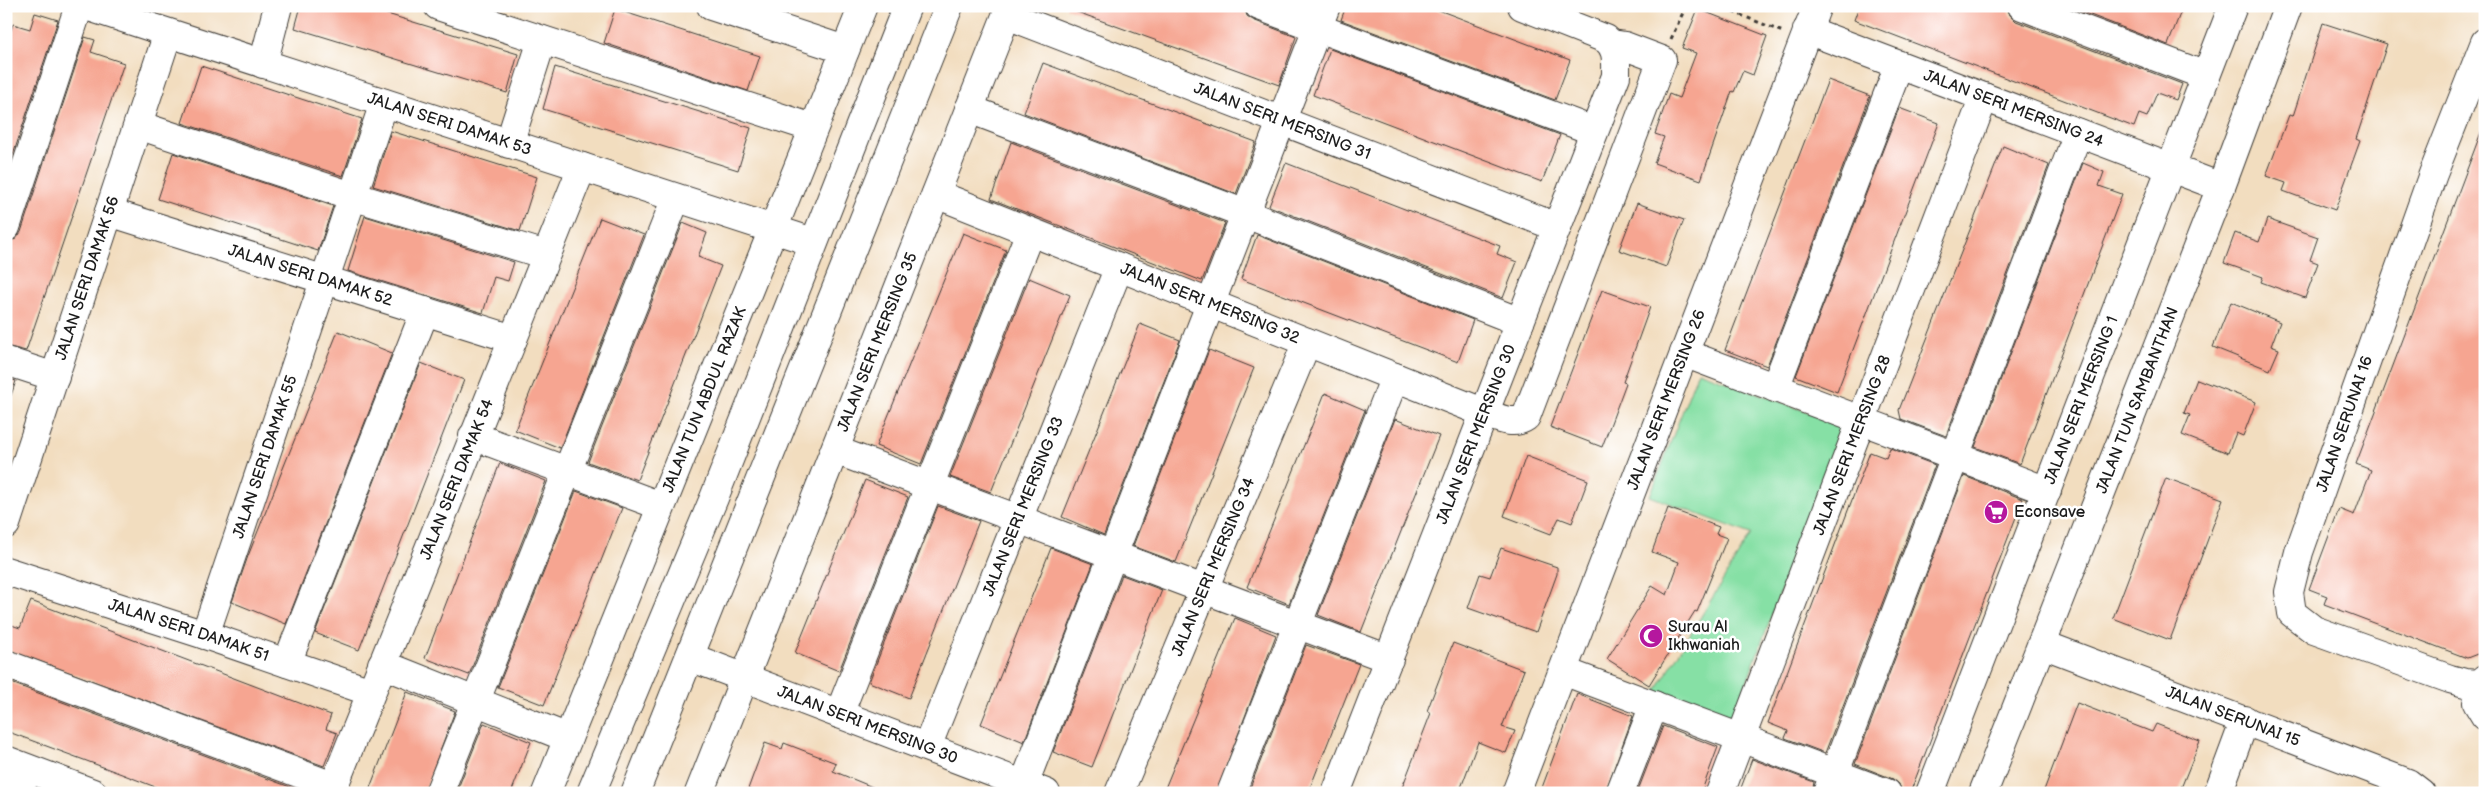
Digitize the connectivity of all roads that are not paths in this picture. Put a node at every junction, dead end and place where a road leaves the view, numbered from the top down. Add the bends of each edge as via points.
1 (79, 6) edge
2 (86, 6) edge
3 (278, 6) edge
4 (438, 6) edge
5 (710, 6) edge
6 (863, 6) edge
7 (907, 6) edge
8 (950, 6) edge
9 (1259, 6) edge
10 (1522, 6) edge
11 (2022, 6) edge
12 (2233, 6) edge
13 (2288, 6) edge
14 (1008, 10) edge
15 (1322, 17) edge
16 (1809, 25) edge
17 (168, 33) junction
18 (542, 40) junction
19 (2485, 42) edge
20 (1612, 44) junction
21 (845, 50) junction
22 (263, 64) junction
23 (1899, 65) junction
24 (2206, 76) junction
25 (1984, 97) junction
26 (384, 103) junction
27 (969, 109) junction
28 (1282, 119) junction
29 (138, 126) junction
30 (813, 128) junction
31 (1594, 131) junction
32 (2078, 133) junction
33 (509, 144) junction
34 (582, 167) junction
35 (2194, 177) junction
36 (936, 194) junction
37 (352, 196) junction
38 (676, 198) junction
39 (109, 212) junction
40 (1246, 214) junction
41 (6, 227) edge
42 (1557, 227) junction
43 (773, 229) junction
44 (1030, 232) junction
45 (813, 242) junction
46 (546, 255) junction
47 (1119, 267) junction
48 (324, 280) junction
49 (1212, 304) junction
50 (425, 311) junction
51 (1520, 322) junction
52 (513, 339) junction
53 (1306, 342) junction
54 (1684, 353) junction
55 (6, 361) edge
56 (55, 377) junction
57 (1396, 377) junction
58 (1775, 388) junction
59 (1485, 413) junction
60 (1861, 421) junction
61 (474, 436) junction
62 (772, 450) junction
63 (835, 450) junction
64 (1954, 456) junction
65 (567, 471) junction
66 (929, 486) junction
67 (2047, 491) junction
68 (714, 498) junction
69 (661, 506) junction
70 (1018, 519) junction
71 (6, 524) edge
72 (1114, 555) junction
73 (6, 571) edge
74 (1204, 589) junction
75 (1298, 624) junction
76 (204, 635) junction
77 (2042, 644) junction
78 (690, 657) junction
79 (1389, 659) junction
80 (287, 663) junction
81 (6, 664) edge
82 (382, 664) junction
83 (1563, 671) junction
84 (745, 678) junction
85 (2482, 682) edge
86 (371, 692) junction
87 (476, 701) junction
88 (1654, 705) junction
89 (839, 714) junction
90 (2485, 716) edge
91 (2245, 720) junction
92 (568, 738) junction
93 (1740, 738) junction
94 (927, 748) junction
95 (18, 774) edge
96 (1831, 783) edge
97 (1035, 789) edge
98 (332, 790) edge
99 (93, 793) edge
100 (439, 793) edge
101 (546, 793) edge
102 (591, 793) edge
103 (635, 793) edge
104 (700, 793) edge
105 (1119, 793) edge
106 (1231, 793) edge
107 (1336, 793) edge
108 (1516, 793) edge
109 (1620, 793) edge
110 (1720, 793) edge
111 (1887, 793) edge
112 (1930, 793) edge
113 (1983, 793) edge
114 (2218, 793) edge
115 (2421, 793) edge

1 - 41 street
2 - 17 street, JALAN SERI DAMAK 53
3 - 22 street
4 - 18 street
5 - 21 street
6 - 21 street, JALAN TUN ABDUL RAZAK
7 - 45 street
8 - 62 street
9 - 15 street
10 - 20 street
11 - 24 street
12 - 24 street, JALAN SERI MERSING 1
13 - 35 street, JALAN TUN SAMBANTHAN
14 - 27 street, JALAN SERI MERSING 35
14 - 28 street, JALAN SERI MERSING 31
15 - 28 street
15 - 31 street
16 - 23 street, JALAN SERI MERSING 24
16 - 54 street, JALAN SERI MERSING 26
17 - 22 street, JALAN SERI DAMAK 53
17 - 29 street, JALAN SERI DAMAK 56
18 - 30 street
18 - 33 street
19 - 85 street, JALAN SERUNAI 16 via 2433,174 2299,552 2289,592 2292,613 2314,630 2465,684
20 - 31 street, JALAN SERI MERSING 30 via 1616,54 1616,76
20 - 59 street, JALAN SERI MERSING 32 via 1662,60 1526,418 1519,422 1510,421
21 - 30 street, JALAN TUN ABDUL RAZAK
22 - 26 street, JALAN SERI DAMAK 53
23 - 25 street, JALAN SERI MERSING 24
23 - 58 street
24 - 35 street, JALAN SERI MERSING 1
25 - 32 street, JALAN SERI MERSING 24
25 - 60 street, JALAN SERI MERSING 28
26 - 33 street, JALAN SERI DAMAK 53
26 - 37 street, JALAN SERI DAMAK 55
27 - 36 street, JALAN SERI MERSING 35
27 - 40 street
28 - 40 street
28 - 42 street, JALAN SERI MERSING 31
29 - 37 street
29 - 39 street, JALAN SERI DAMAK 56
30 - 43 street, JALAN TUN ABDUL RAZAK
31 - 42 street, JALAN SERI MERSING 30
32 - 35 street, JALAN SERI MERSING 24
32 - 64 street
33 - 34 street, JALAN SERI DAMAK 53
34 - 38 street, JALAN SERI DAMAK 53
34 - 46 street, JALAN SERI DAMAK 54
35 - 67 street, JALAN SERI MERSING 1
35 - 77 street, JALAN TUN SAMBANTHAN
36 - 44 street, JALAN SERI MERSING 32
36 - 63 street, JALAN SERI MERSING 35
37 - 46 street
37 - 48 street, JALAN SERI DAMAK 55
38 - 43 street, JALAN SERI DAMAK 53
38 - 65 street
39 - 48 street, JALAN SERI DAMAK 52
39 - 56 street, JALAN SERI DAMAK 56
40 - 49 street
40 - 51 street
42 - 51 street, JALAN SERI MERSING 30
43 - 45 street, JALAN SERI DAMAK 53
43 - 69 street, JALAN TUN ABDUL RAZAK
44 - 47 street, JALAN SERI MERSING 32
44 - 66 street
45 - 68 street
46 - 52 street, JALAN SERI DAMAK 54
47 - 49 street, JALAN SERI MERSING 32
47 - 70 street, JALAN SERI MERSING 33
48 - 50 street, JALAN SERI DAMAK 52
48 - 76 street, JALAN SERI DAMAK 55
49 - 53 street, JALAN SERI MERSING 32
49 - 72 street
50 - 52 street, JALAN SERI DAMAK 52
50 - 80 street
51 - 59 street, JALAN SERI MERSING 30
52 - 61 street, JALAN SERI DAMAK 54
53 - 57 street, JALAN SERI MERSING 32
53 - 74 street, JALAN SERI MERSING 34
54 - 58 street
54 - 83 street, JALAN SERI MERSING 26
55 - 56 street
56 - 71 street, JALAN SERI DAMAK 56
57 - 59 street, JALAN SERI MERSING 32
57 - 75 street
58 - 60 street
59 - 79 street, JALAN SERI MERSING 30
60 - 64 street
60 - 93 street, JALAN SERI MERSING 28
61 - 65 street
61 - 82 street, JALAN SERI DAMAK 54
62 - 68 street via 751,454
62 - 78 street
63 - 66 street
63 - 84 street, JALAN SERI MERSING 35
64 - 67 street
64 - 96 street
65 - 69 street
65 - 87 street
66 - 70 street
66 - 89 street
67 - 112 street, JALAN SERI MERSING 1
68 - 102 street
69 - 92 street, JALAN TUN ABDUL RAZAK
70 - 72 street
70 - 94 street, JALAN SERI MERSING 33
72 - 74 street
72 - 97 street
73 - 76 street, JALAN SERI DAMAK 51
74 - 75 street
74 - 105 street, JALAN SERI MERSING 34
75 - 79 street
75 - 106 street
76 - 80 street, JALAN SERI DAMAK 51
77 - 91 street, JALAN SERUNAI 15
77 - 113 street, JALAN TUN SAMBANTHAN
78 - 84 street, JALAN SERI MERSING 30
78 - 103 street
79 - 107 street, JALAN SERI MERSING 30
80 - 86 street, JALAN SERI DAMAK 51
81 - 98 street
82 - 86 street, JALAN SERI DAMAK 54
82 - 87 street
83 - 88 street
83 - 108 street, JALAN SERI MERSING 26
84 - 89 street, JALAN SERI MERSING 30
84 - 104 street, JALAN SERI MERSING 35
85 - 90 street via 2477,703
86 - 98 street, JALAN SERI DAMAK 54
87 - 92 street
87 - 100 street
88 - 93 street
88 - 109 street
89 - 94 street, JALAN SERI MERSING 30
91 - 114 street
91 - 115 street, JALAN SERUNAI 15 via 2408,783
92 - 101 street, JALAN TUN ABDUL RAZAK
93 - 96 street
93 - 110 street, JALAN SERI MERSING 28
94 - 97 street, JALAN SERI MERSING 30
95 - 99 street
96 - 111 street

